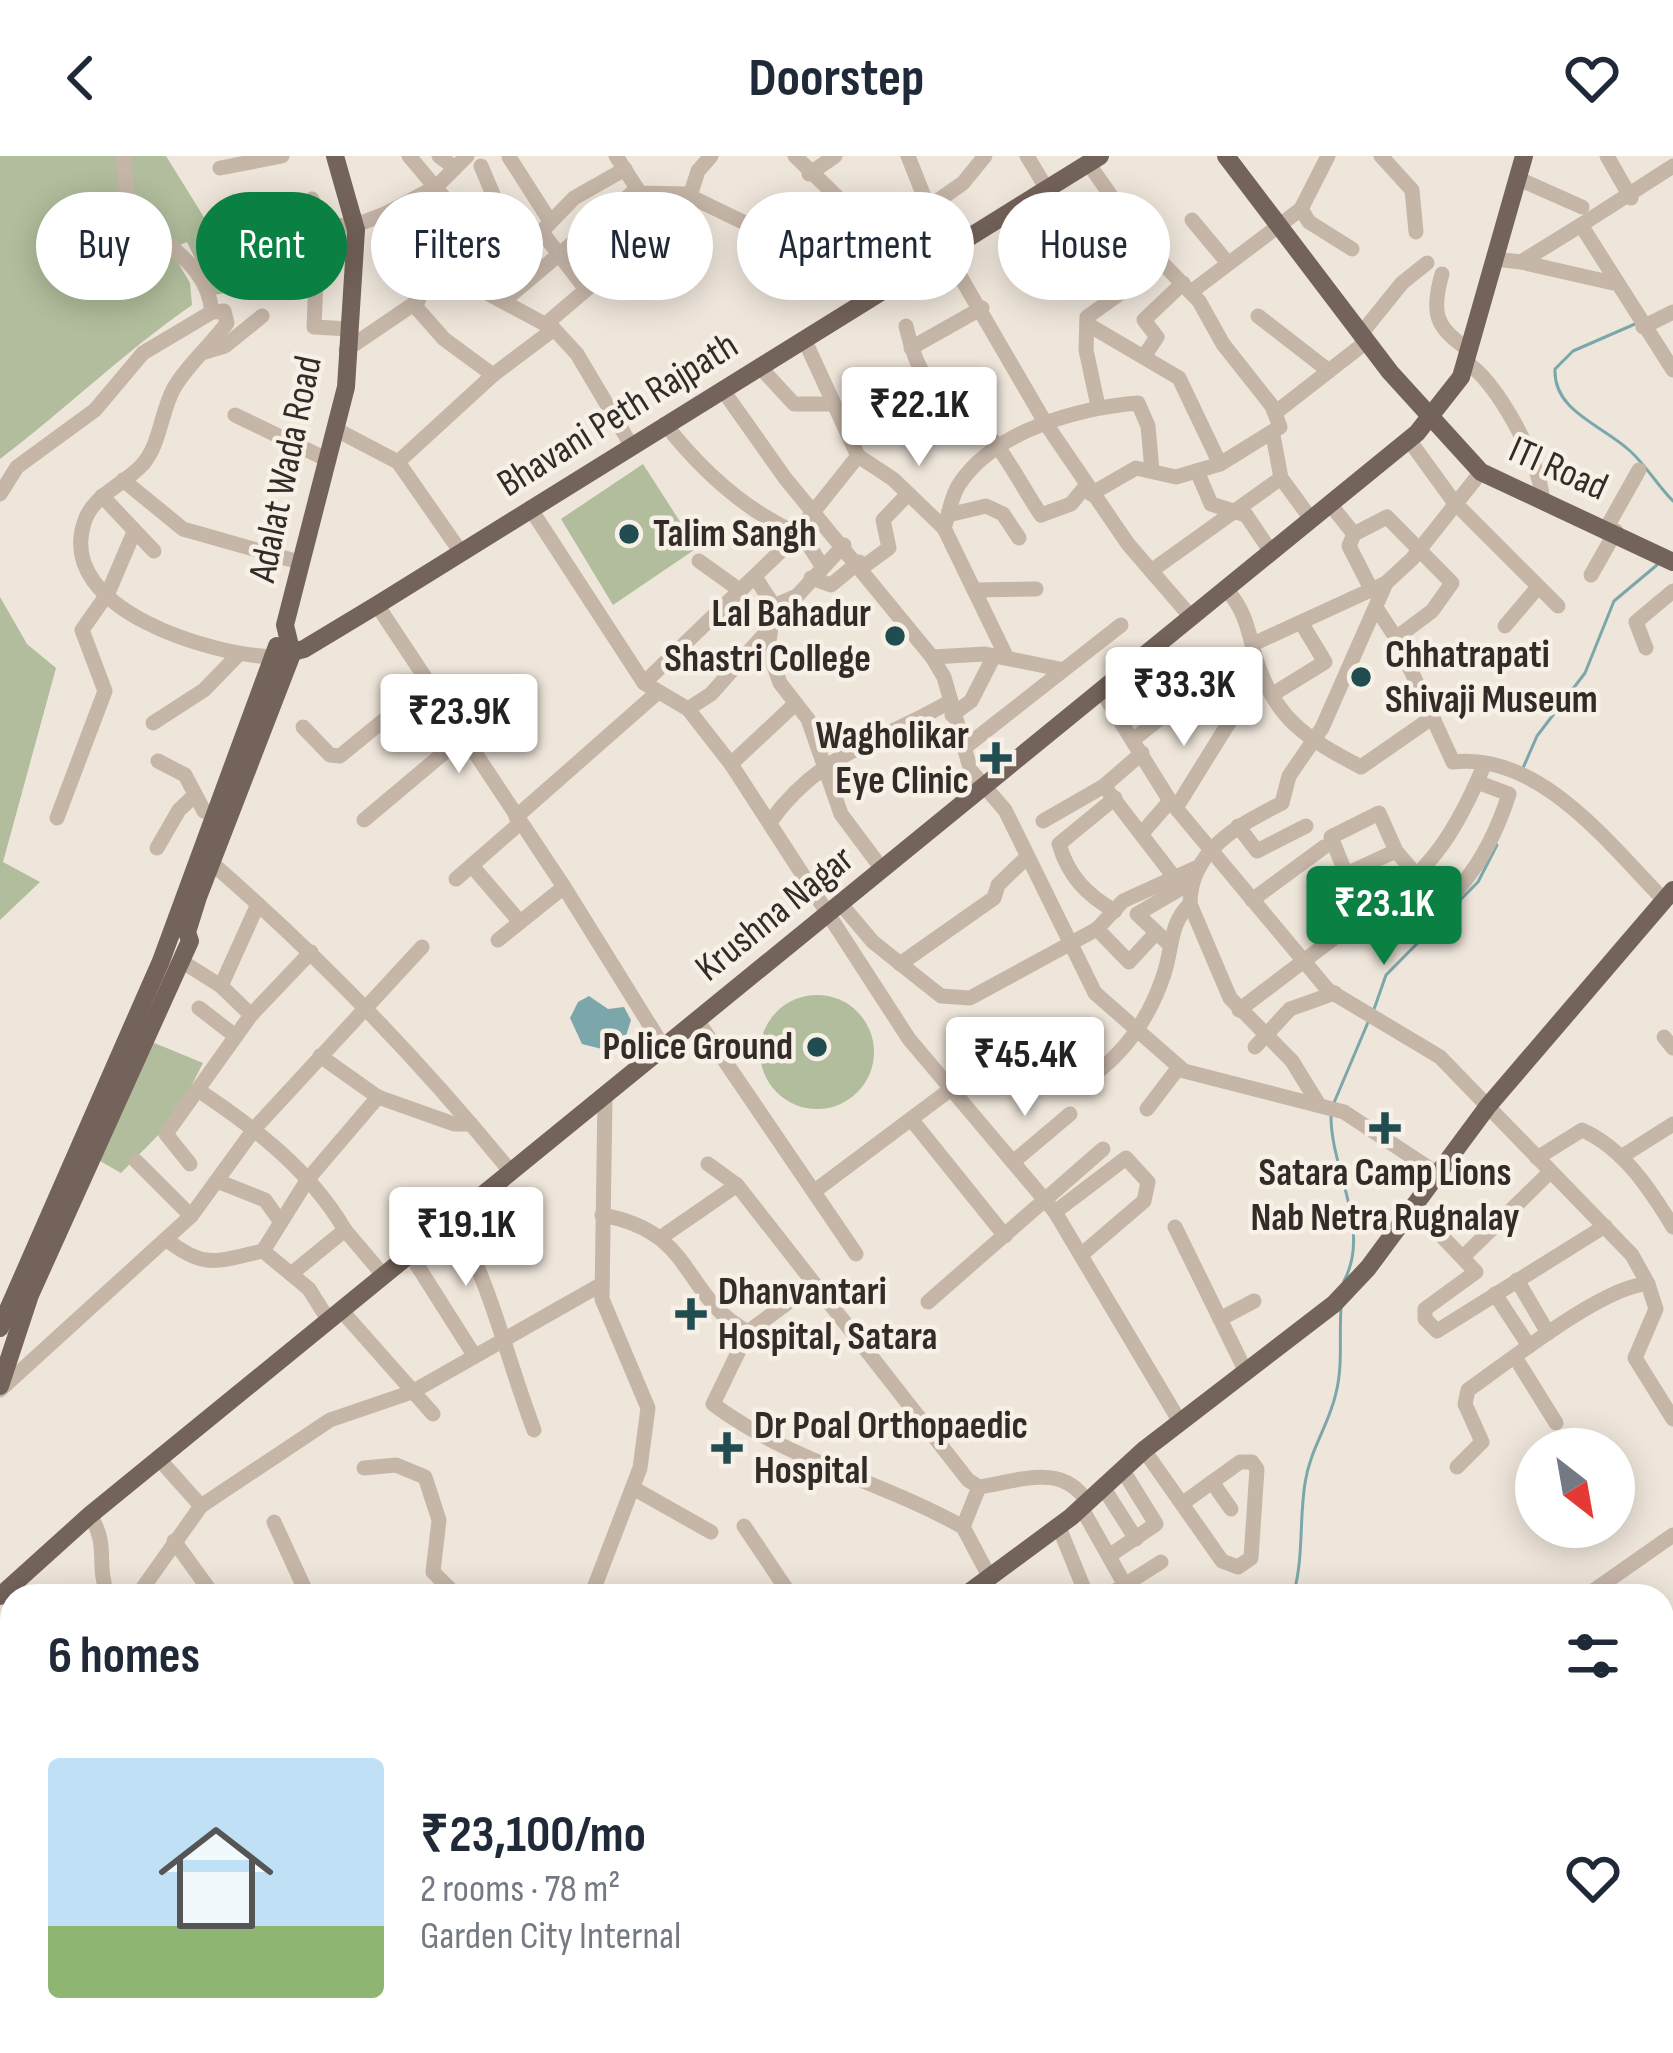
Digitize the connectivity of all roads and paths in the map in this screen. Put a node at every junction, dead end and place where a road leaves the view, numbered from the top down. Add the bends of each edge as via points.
1 (123, 156) edge
2 (282, 156) edge
3 (335, 156) edge
4 (409, 156) edge
5 (440, 156) edge
6 (510, 156) edge
7 (711, 156) edge
8 (795, 156) edge
9 (836, 156) edge
10 (908, 156) edge
11 (985, 156) edge
12 (1027, 156) edge
13 (1226, 156) edge
14 (1328, 156) edge
15 (1381, 156) edge
16 (1524, 156) edge
17 (1607, 156) edge
18 (1094, 160) edge
19 (1672, 161) edge
20 (467, 162) edge
21 (620, 162) edge
22 (220, 168) dead end
23 (809, 174) junction
24 (1519, 179) junction
25 (436, 188) junction
26 (1049, 188) junction
27 (637, 189) junction
28 (428, 192) edge
29 (439, 192) edge
30 (486, 192) edge
31 (660, 192) edge
32 (691, 192) edge
33 (830, 192) edge
34 (921, 192) edge
35 (949, 192) edge
36 (1051, 192) edge
37 (1115, 192) edge
38 (1631, 198) junction
39 (1301, 209) junction
40 (1582, 216) junction
41 (371, 217) edge
42 (1192, 220) dead end
43 (350, 223) junction
44 (347, 224) edge
45 (546, 226) junction
46 (543, 229) edge
47 (1279, 230) junction
48 (1416, 232) dead end
49 (974, 234) edge
50 (1352, 249) dead end
51 (558, 253) junction
52 (1495, 259) junction
53 (1227, 262) junction
54 (1521, 262) junction
55 (567, 265) edge
56 (543, 266) edge
57 (1170, 270) edge
58 (1613, 283) junction
59 (1187, 288) junction
60 (974, 295) edge
61 (315, 300) edge
62 (416, 300) edge
63 (509, 300) edge
64 (573, 300) edge
65 (866, 300) edge
66 (1115, 300) edge
67 (413, 304) junction
68 (982, 308) junction
69 (212, 312) junction
70 (1673, 312) edge
71 (262, 316) dead end
72 (1258, 316) dead end
73 (1640, 322) junction
74 (1087, 324) junction
75 (551, 326) junction
76 (906, 326) dead end
77 (350, 329) junction
78 (804, 339) junction
79 (1363, 339) junction
80 (911, 348) junction
81 (346, 350) junction
82 (205, 352) junction
83 (1145, 355) junction
84 (1467, 356) junction
85 (759, 366) junction
86 (1329, 370) junction
87 (1673, 370) edge
88 (493, 375) junction
89 (722, 389) junction
90 (834, 404) junction
91 (1098, 406) junction
92 (1275, 413) junction
93 (235, 415) dead end
94 (1430, 417) junction
95 (665, 424) junction
96 (1046, 424) junction
97 (335, 429) junction
98 (1274, 435) junction
99 (1408, 440) junction
100 (631, 446) junction
101 (998, 448) junction
102 (858, 456) junction
103 (328, 460) junction
104 (398, 462) junction
105 (1220, 464) junction
106 (1639, 470) dead end
107 (1153, 471) junction
108 (1197, 471) junction
109 (1481, 472) junction
110 (1281, 478) junction
111 (123, 481) junction
112 (1088, 490) junction
113 (0, 494) edge
114 (908, 494) junction
115 (102, 496) junction
116 (1542, 497) junction
117 (1454, 502) junction
118 (1330, 504) junction
119 (530, 508) junction
120 (814, 511) junction
121 (1235, 512) junction
122 (1311, 519) junction
123 (946, 522) junction
124 (1612, 529) junction
125 (798, 531) junction
126 (134, 532) junction
127 (1354, 534) junction
128 (1019, 538) dead end
129 (844, 545) junction
130 (154, 551) dead end
131 (460, 551) junction
132 (1417, 551) junction
133 (1271, 552) junction
134 (1667, 559) edge
135 (699, 561) dead end
136 (299, 562) junction
137 (861, 564) junction
138 (1150, 571) junction
139 (817, 572) junction
140 (1591, 575) dead end
141 (755, 577) junction
142 (1379, 587) junction
143 (1538, 587) junction
144 (1036, 589) dead end
145 (1226, 589) junction
146 (974, 590) junction
147 (741, 591) junction
148 (1673, 591) edge
149 (108, 593) junction
150 (377, 605) junction
151 (773, 606) junction
152 (1558, 606) dead end
153 (1377, 610) junction
154 (1191, 617) junction
155 (1302, 624) junction
156 (1121, 625) dead end
157 (1504, 626) dead end
158 (770, 628) junction
159 (1396, 638) junction
160 (1253, 644) junction
161 (1646, 648) dead end
162 (239, 654) junction
163 (283, 656) junction
164 (932, 656) junction
165 (1001, 657) junction
166 (1060, 669) junction
167 (428, 684) junction
168 (651, 687) junction
169 (1101, 691) junction
170 (1194, 692) dead end
171 (1274, 694) junction
172 (796, 704) junction
173 (950, 708) junction
174 (688, 709) junction
175 (1233, 716) dead end
176 (1433, 717) junction
177 (153, 723) dead end
178 (303, 727) dead end
179 (464, 736) junction
180 (1311, 741) junction
181 (1137, 747) junction
182 (964, 748) junction
183 (158, 761) dead end
184 (1485, 763) junction
185 (731, 764) junction
186 (822, 769) junction
187 (1477, 782) junction
188 (984, 786) junction
189 (1109, 792) junction
190 (195, 795) junction
191 (1173, 804) junction
192 (218, 817) junction
193 (57, 818) dead end
194 (364, 820) dead end
195 (517, 820) junction
196 (1043, 821) dead end
197 (770, 822) junction
198 (1238, 826) junction
199 (1306, 826) dead end
200 (1143, 832) junction
201 (1324, 847) dead end
202 (157, 848) dead end
203 (1396, 851) junction
204 (1027, 856) junction
205 (1207, 856) junction
206 (214, 865) junction
207 (472, 866) junction
208 (882, 869) junction
209 (1418, 877) junction
210 (457, 879) dead end
211 (1182, 880) junction
212 (564, 887) junction
213 (1668, 895) edge
214 (1252, 900) junction
215 (259, 904) junction
216 (1190, 904) junction
217 (836, 907) junction
218 (1114, 911) junction
219 (520, 922) junction
220 (1097, 929) junction
221 (187, 932) junction
222 (1334, 938) dead end
223 (498, 940) dead end
224 (1163, 940) junction
225 (1071, 945) junction
226 (422, 947) dead end
227 (311, 952) junction
228 (181, 961) junction
229 (1306, 963) junction
230 (900, 964) junction
231 (220, 986) junction
232 (1335, 994) junction
233 (199, 1008) dead end
234 (361, 1010) junction
235 (1239, 1010) junction
236 (251, 1015) junction
237 (697, 1020) junction
238 (1138, 1030) junction
239 (235, 1035) junction
240 (1260, 1040) junction
241 (664, 1048) junction
242 (320, 1056) junction
243 (1179, 1067) junction
244 (1086, 1080) dead end
245 (198, 1090) junction
246 (951, 1090) junction
247 (605, 1095) junction
248 (377, 1097) junction
249 (1318, 1105) junction
250 (1488, 1106) junction
251 (1147, 1109) dead end
252 (1070, 1114) dead end
253 (911, 1119) junction
254 (472, 1124) junction
255 (1673, 1124) edge
256 (255, 1128) junction
257 (1103, 1149) dead end
258 (1621, 1156) junction
259 (1537, 1158) junction
260 (136, 1161) dead end
261 (1013, 1162) junction
262 (708, 1163) dead end
263 (190, 1164) dead end
264 (512, 1172) junction
265 (1550, 1172) junction
266 (1438, 1174) junction
267 (308, 1179) junction
268 (218, 1181) junction
269 (737, 1186) junction
270 (816, 1190) junction
271 (1050, 1205) junction
272 (1414, 1208) junction
273 (602, 1215) junction
274 (191, 1216) junction
275 (454, 1219) junction
276 (1671, 1220) edge
277 (280, 1221) junction
278 (52, 1222) dead end
279 (1605, 1226) junction
280 (1175, 1227) dead end
281 (345, 1229) junction
282 (663, 1236) junction
283 (1005, 1236) junction
284 (166, 1239) junction
285 (263, 1251) junction
286 (410, 1254) junction
287 (856, 1254) dead end
288 (1081, 1255) junction
289 (1462, 1257) junction
290 (291, 1274) junction
291 (384, 1276) junction
292 (1516, 1280) junction
293 (602, 1284) junction
294 (813, 1284) junction
295 (1648, 1284) junction
296 (1495, 1294) junction
297 (1254, 1301) dead end
298 (928, 1302) dead end
299 (1665, 1307) edge
300 (335, 1316) junction
301 (1220, 1318) junction
302 (0, 1328) edge
303 (748, 1332) junction
304 (1548, 1334) junction
305 (500, 1340) junction
306 (1522, 1352) junction
307 (474, 1355) junction
308 (1246, 1372) junction
309 (0, 1388) edge
310 (412, 1392) junction
311 (434, 1414) dead end
312 (1673, 1419) edge
313 (1180, 1422) junction
314 (1556, 1423) dead end
315 (534, 1430) dead end
316 (1144, 1450) junction
317 (159, 1459) junction
318 (1457, 1467) dead end
319 (364, 1468) dead end
320 (1122, 1469) junction
321 (1212, 1482) junction
322 (979, 1487) junction
323 (1103, 1487) junction
324 (633, 1488) junction
325 (1183, 1503) junction
326 (1084, 1504) junction
327 (202, 1506) junction
328 (1231, 1509) dead end
329 (90, 1515) junction
330 (274, 1522) dead end
331 (744, 1526) dead end
332 (1058, 1526) junction
333 (963, 1527) junction
334 (711, 1532) dead end
335 (1673, 1535) edge
336 (1136, 1539) junction
337 (174, 1541) junction
338 (1109, 1556) junction
339 (1161, 1562) dead end
340 (988, 1576) junction
341 (13, 1584) edge
342 (103, 1584) edge
343 (145, 1584) edge
344 (205, 1584) edge
345 (302, 1584) edge
346 (444, 1584) edge
347 (596, 1584) edge
348 (783, 1584) edge
349 (978, 1584) edge
350 (1082, 1584) edge
351 (1124, 1584) edge
352 (1127, 1584) edge
353 (1603, 1584) edge

1 - 69 street via 129,200 187,255 209,289
2 - 22 street
3 - 43 main road, Adalat Wada Road
4 - 25 street
5 - 20 street
6 - 20 street via 488,170
6 - 45 street
7 - 32 street
8 - 23 street
9 - 23 street
10 - 34 street
11 - 35 street
12 - 26 street
13 - 47 main road, ITI Road
14 - 39 street
15 - 48 street via 1412,190
16 - 24 main road, Krushna Nagar
17 - 38 street
18 - 26 main road, Bhavani Peth Rajpath
18 - 37 street
19 - 38 street
20 - 25 street
20 - 30 street
21 - 27 street
21 - 45 street
23 - 33 street
24 - 40 street
24 - 52 main road, Krushna Nagar
25 - 28 street
25 - 29 street
26 - 36 street
26 - 49 main road, Bhavani Peth Rajpath
27 - 31 street
27 - 51 street
38 - 40 street
39 - 47 street
39 - 50 street
40 - 54 street
40 - 58 street
41 - 43 street
42 - 53 street
43 - 44 street
43 - 77 main road, Adalat Wada Road
45 - 46 street
45 - 51 street
47 - 53 street
47 - 79 main road, ITI Road
51 - 55 street
51 - 56 street
52 - 54 street
52 - 84 main road, Krushna Nagar
53 - 59 street
54 - 58 street
57 - 59 street
58 - 73 street
59 - 83 street via 1144,320 1157,337
59 - 92 street
60 - 68 street
61 - 77 street via 314,327
62 - 67 street
63 - 75 street
64 - 75 street
65 - 78 main road, Bhavani Peth Rajpath
66 - 74 street
67 - 81 street
67 - 88 street
68 - 80 street
68 - 96 street
69 - 82 street via 224,311 227,323
69 - 113 street via 143,353 94,410 17,466
70 - 73 street
71 - 82 street
72 - 86 street
73 - 87 street
74 - 83 street
74 - 91 street
75 - 88 street
75 - 100 street via 577,354
76 - 80 street
77 - 81 main road, Adalat Wada Road
78 - 85 main road, Bhavani Peth Rajpath
78 - 90 street
79 - 84 street via 1402,283 1434,268 1436,319
79 - 86 street
79 - 94 main road, ITI Road
80 - 101 street via 930,387
81 - 97 main road, Adalat Wada Road
82 - 111 street via 174,387 146,462
83 - 105 street via 1186,388
84 - 94 main road, Krushna Nagar
84 - 116 street via 1500,401
85 - 89 main road, Bhavani Peth Rajpath
85 - 90 street via 794,404
86 - 92 street
88 - 104 street
89 - 95 main road, Bhavani Peth Rajpath
89 - 120 street
90 - 102 street
91 - 96 street
91 - 107 street via 1138,403
92 - 98 street
93 - 103 street
94 - 99 main road, Krushna Nagar
94 - 109 main road, ITI Road
95 - 100 main road, Bhavani Peth Rajpath
95 - 125 street via 706,472 764,518
96 - 101 street
96 - 112 street
97 - 103 main road, Adalat Wada Road
97 - 104 street
98 - 105 street
98 - 110 street
99 - 117 street
99 - 118 main road, Krushna Nagar
100 - 119 main road, Bhavani Peth Rajpath
101 - 112 street via 1041,515
101 - 123 street via 959,484
102 - 114 street
102 - 120 street
103 - 136 main road, Adalat Wada Road
104 - 131 street
105 - 108 street
106 - 124 street
107 - 108 street
107 - 112 street via 1136,468
108 - 121 street via 1211,504
109 - 116 main road, ITI Road
109 - 117 street
110 - 121 street
110 - 122 street
111 - 115 street
111 - 136 street via 183,529
112 - 138 street
114 - 123 street
114 - 137 street via 883,520 889,548
115 - 126 street
115 - 149 street via 84,522 82,543 88,569
116 - 124 main road, ITI Road
117 - 132 street
117 - 143 street
118 - 122 main road, Krushna Nagar
118 - 127 street
119 - 131 main road, Bhavani Peth Rajpath
119 - 168 street
120 - 125 street
120 - 129 street
121 - 133 street via 1246,515
121 - 138 street
122 - 133 main road, Krushna Nagar
123 - 128 street via 986,506 1003,514
123 - 146 street
124 - 134 main road, ITI Road
124 - 140 street
125 - 139 street
125 - 141 street
126 - 130 street
126 - 149 street
127 - 132 street via 1387,517
127 - 142 street via 1349,546
129 - 137 street
129 - 139 street
131 - 150 main road, Bhavani Peth Rajpath
132 - 142 street
132 - 159 street via 1452,583
133 - 145 main road, Krushna Nagar
135 - 147 street
136 - 163 main road, Adalat Wada Road
137 - 139 street via 831,585
137 - 164 street
138 - 154 street
139 - 151 street via 797,596
141 - 147 street
141 - 151 street
142 - 153 street
142 - 155 street
143 - 152 street
143 - 157 street
144 - 146 street
145 - 154 main road, Krushna Nagar
145 - 160 street
146 - 165 street
147 - 168 street
148 - 161 street via 1636,622
149 - 162 street via 158,628
149 - 193 street via 82,630 105,691
150 - 163 main road, Bhavani Peth Rajpath
150 - 167 street
151 - 158 street
153 - 159 street
153 - 180 street
154 - 169 main road, Krushna Nagar
155 - 160 street
155 - 171 street via 1325,662
156 - 166 street
158 - 172 street via 767,649
158 - 174 street
159 - 176 street
160 - 171 street
162 - 163 street
162 - 177 street via 204,690
163 - 192 main road
163 - 206 main road
164 - 165 street
164 - 173 street
165 - 166 street
165 - 173 street via 971,700
166 - 182 street
167 - 178 street via 340,756
167 - 179 street
168 - 174 street
168 - 195 street
169 - 181 street
169 - 188 main road, Krushna Nagar
170 - 181 street
171 - 180 street via 1288,724
172 - 185 street
172 - 186 street
173 - 182 street
173 - 186 street via 858,742
174 - 185 street
175 - 191 street
176 - 180 street via 1361,767
176 - 184 street via 1453,762
179 - 194 street
179 - 195 street
180 - 198 street via 1282,803
181 - 189 street
181 - 191 street
182 - 188 street
183 - 190 street via 185,776
184 - 187 street
184 - 213 street via 1525,776
185 - 197 street
186 - 197 street
186 - 208 street via 841,814
187 - 209 street via 1456,830
187 - 209 street via 1508,794 1485,856 1443,908 1384,943 1367,912
188 - 204 street
188 - 208 main road, Krushna Nagar
189 - 196 street
189 - 200 street
189 - 218 street via 1060,844 1066,867
190 - 192 street
190 - 202 street
191 - 200 street
191 - 205 street
192 - 302 main road
195 - 207 street
195 - 212 street
197 - 217 street
198 - 199 street via 1257,850
198 - 205 street
200 - 211 street
201 - 214 street
203 - 203 street via 1346,874 1331,837 1378,813
203 - 209 street
204 - 225 street
204 - 230 street via 994,898
205 - 211 street
205 - 214 street
206 - 215 street
206 - 221 main road
207 - 210 street
207 - 219 street
208 - 217 main road, Krushna Nagar
211 - 216 street
211 - 218 street
211 - 224 street via 1137,914
212 - 219 street
212 - 241 street
213 - 250 main road
214 - 229 street
215 - 227 street
215 - 231 street
216 - 224 street
216 - 235 street
217 - 230 street
217 - 237 main road, Krushna Nagar
217 - 246 street via 909,1039
218 - 220 street
219 - 223 street
220 - 224 street via 1129,962
220 - 225 street
221 - 228 main road
221 - 278 main road
222 - 229 street
224 - 238 street via 1164,976
225 - 230 street via 970,998 941,996
225 - 238 street via 1095,993
226 - 234 street
227 - 234 street
227 - 236 street
228 - 231 street
228 - 309 main road via 39,1274
229 - 232 street
229 - 235 street
231 - 236 street
232 - 240 street via 1291,1009
232 - 250 street via 1440,1057
233 - 239 street
234 - 242 street
234 - 254 street
235 - 240 street
236 - 239 street
237 - 241 main road, Krushna Nagar
237 - 270 street
238 - 243 street
238 - 244 street
239 - 245 street
240 - 249 street via 1292,1060
241 - 247 main road, Krushna Nagar
242 - 248 street
242 - 256 street
243 - 249 street
243 - 251 street
245 - 256 street
245 - 263 street via 166,1134
246 - 253 street
246 - 261 street
247 - 264 main road, Krushna Nagar
247 - 273 street
248 - 254 street
248 - 267 street
249 - 266 street via 1344,1112
250 - 259 street
250 - 266 main road
252 - 261 street
253 - 270 street
253 - 283 street
254 - 264 street
255 - 258 street
256 - 267 street
256 - 268 street
257 - 271 street
258 - 259 street via 1582,1130
258 - 276 street
259 - 265 street
260 - 274 street
261 - 271 street
262 - 269 street
264 - 275 main road, Krushna Nagar
265 - 279 street
265 - 289 street
266 - 272 main road
267 - 277 street
267 - 281 street
268 - 274 street
268 - 277 street via 265,1200
269 - 282 street
269 - 294 street
270 - 287 street
271 - 283 street
271 - 288 street
271 - 288 street via 1126,1158 1148,1182 1144,1201
272 - 289 street
272 - 308 main road via 1334,1304
273 - 282 street
273 - 293 street
274 - 284 street
275 - 286 main road, Krushna Nagar
275 - 305 street via 483,1269
277 - 285 street
279 - 292 street
279 - 295 street
280 - 301 street
281 - 290 street
281 - 291 street
282 - 303 street via 722,1313
283 - 298 street
284 - 285 street via 192,1260
284 - 309 street
285 - 290 street
286 - 291 main road, Krushna Nagar
286 - 307 street
288 - 313 street
289 - 296 street via 1476,1274 1428,1306 1433,1329 1444,1330
290 - 300 street
291 - 300 main road, Krushna Nagar
292 - 296 street
292 - 304 street
293 - 305 street
293 - 324 street via 648,1408
294 - 303 street
294 - 322 street
295 - 299 street
295 - 304 street via 1630,1286
296 - 306 street
297 - 301 street
299 - 312 street via 1634,1358
300 - 310 street
300 - 317 main road, Krushna Nagar
301 - 308 street
303 - 333 street via 713,1404 835,1473
304 - 306 street
305 - 307 street
305 - 315 street
306 - 314 street
306 - 318 street via 1466,1394 1482,1442
307 - 310 street
308 - 313 main road
310 - 311 street
310 - 327 street via 330,1420
313 - 316 main road
316 - 320 main road
316 - 325 street
317 - 327 street
317 - 329 main road, Krushna Nagar
319 - 346 street via 396,1465 425,1477 440,1520 433,1573
320 - 323 main road
320 - 336 street via 1156,1520
321 - 325 street
321 - 325 street via 1240,1462 1257,1469 1256,1546 1247,1562 1222,1561
321 - 328 street
322 - 326 street via 1060,1476 1075,1482
322 - 333 street
323 - 326 main road
323 - 336 street
324 - 334 street
324 - 347 street
326 - 332 main road
326 - 338 street
327 - 337 street
329 - 341 main road, Krushna Nagar
329 - 342 street via 105,1543
330 - 345 street
331 - 348 street
332 - 340 main road
332 - 350 street
333 - 340 street
335 - 353 street
336 - 338 street
337 - 343 street
337 - 344 street
338 - 351 street
339 - 352 street
340 - 349 main road

